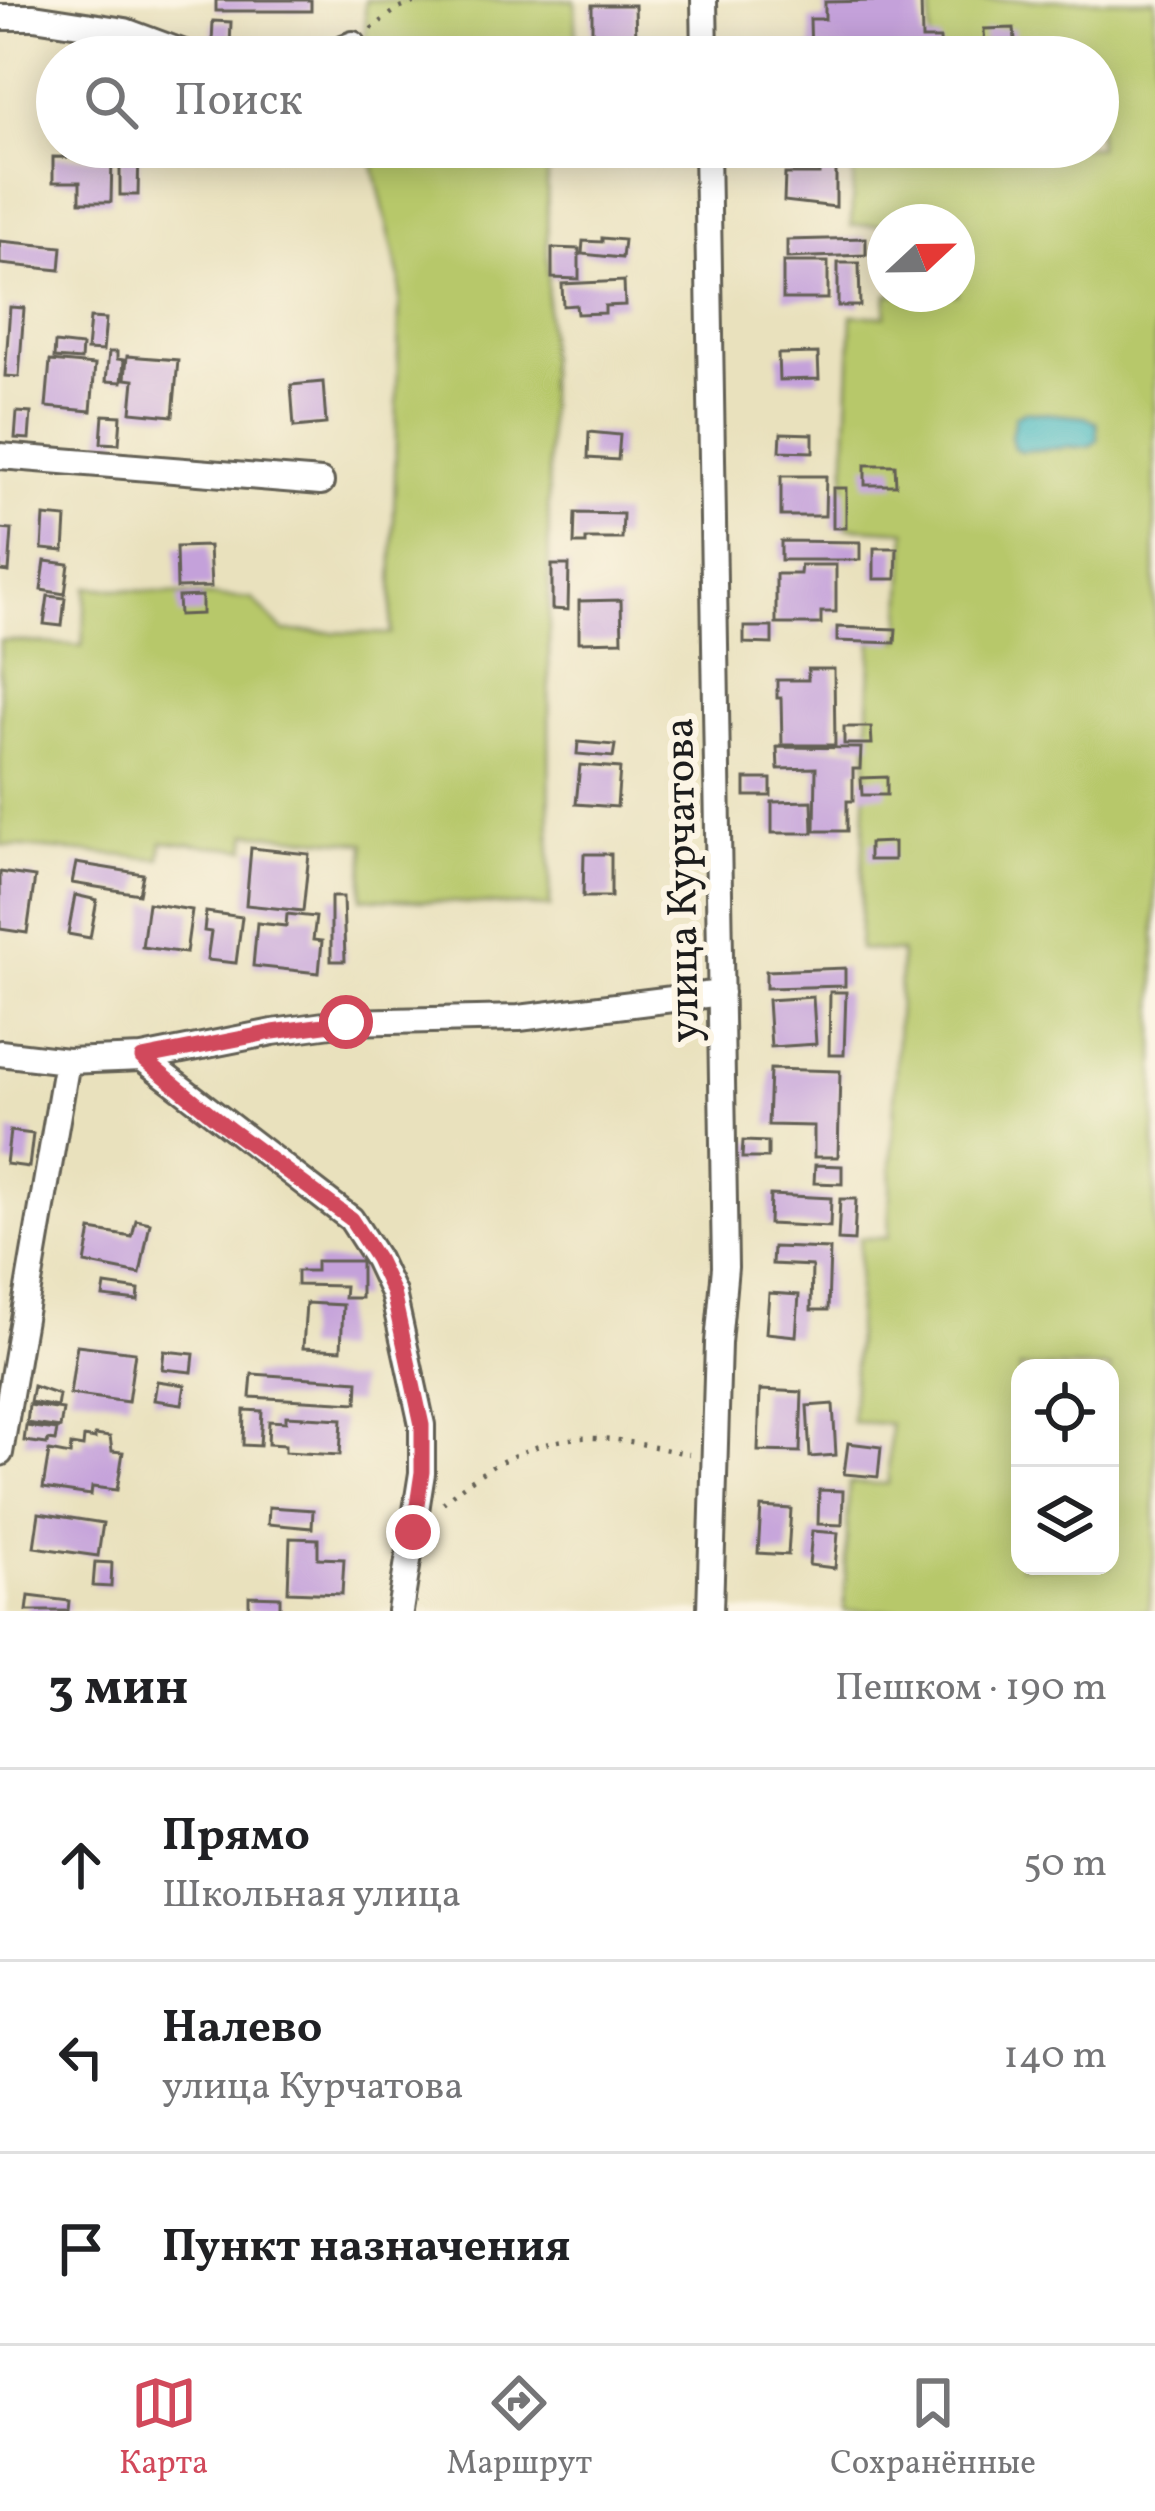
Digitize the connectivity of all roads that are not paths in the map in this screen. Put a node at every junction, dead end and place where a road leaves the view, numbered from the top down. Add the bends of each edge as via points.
1 (704, 0) edge
2 (0, 17) edge
3 (138, 36) edge
4 (705, 36) edge
5 (707, 168) edge
6 (0, 456) edge
7 (321, 482) dead end
8 (721, 993) junction
9 (0, 1053) edge
10 (142, 1058) junction
11 (67, 1061) junction
12 (0, 1453) edge
13 (400, 1611) edge
14 (710, 1611) edge

1 - 4 street
2 - 3 street
5 - 8 street, улица Курчатова
6 - 7 street
8 - 10 street via 519,1018 346,1022
8 - 14 street, улица Курчатова via 724,1267
9 - 11 street
10 - 11 street
10 - 13 street via 351,1219 393,1293 422,1425
11 - 12 street

